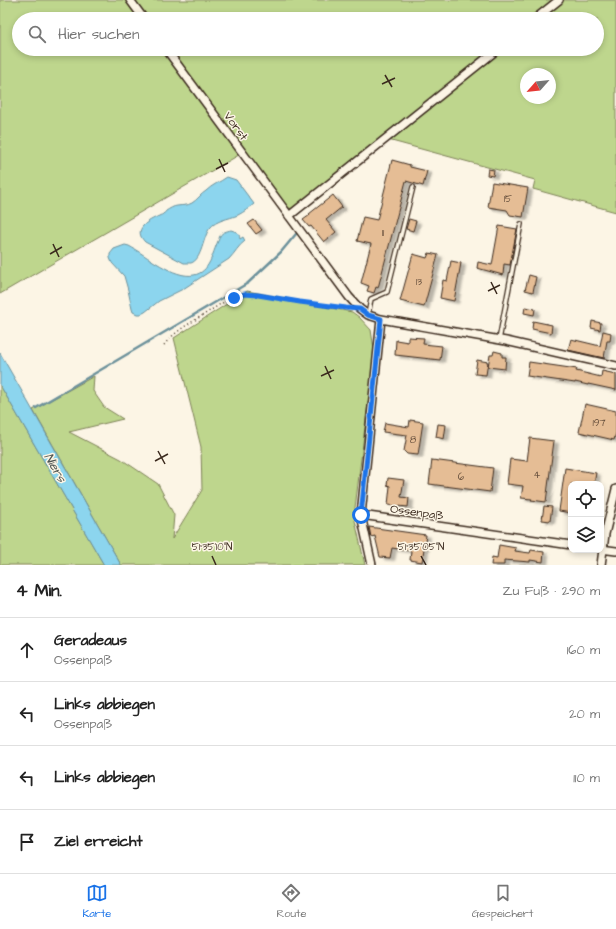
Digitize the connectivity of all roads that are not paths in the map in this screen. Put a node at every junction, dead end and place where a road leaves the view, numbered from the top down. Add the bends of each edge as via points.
1 (130, 0) edge
2 (559, 0) edge
3 (139, 12) edge
4 (544, 12) edge
5 (171, 56) edge
6 (489, 56) edge
7 (413, 186) dead end
8 (289, 216) junction
9 (522, 224) dead end
10 (368, 315) junction
11 (381, 319) junction
12 (499, 340) junction
13 (616, 366) edge
14 (616, 490) edge
15 (361, 515) junction
16 (604, 541) edge
17 (568, 545) edge
18 (604, 549) edge
19 (616, 551) edge
20 (602, 553) edge
21 (372, 565) edge
22 (601, 565) edge

1 - 3 street
2 - 4 street
5 - 8 street, Vorst
6 - 8 street
7 - 10 lane via 387,292 372,299
8 - 10 street via 349,298
9 - 12 lane
10 - 11 street
11 - 12 street
11 - 15 street
12 - 13 street
14 - 16 street
15 - 17 street, Ossenpaß
15 - 21 street
18 - 19 street
20 - 22 street

